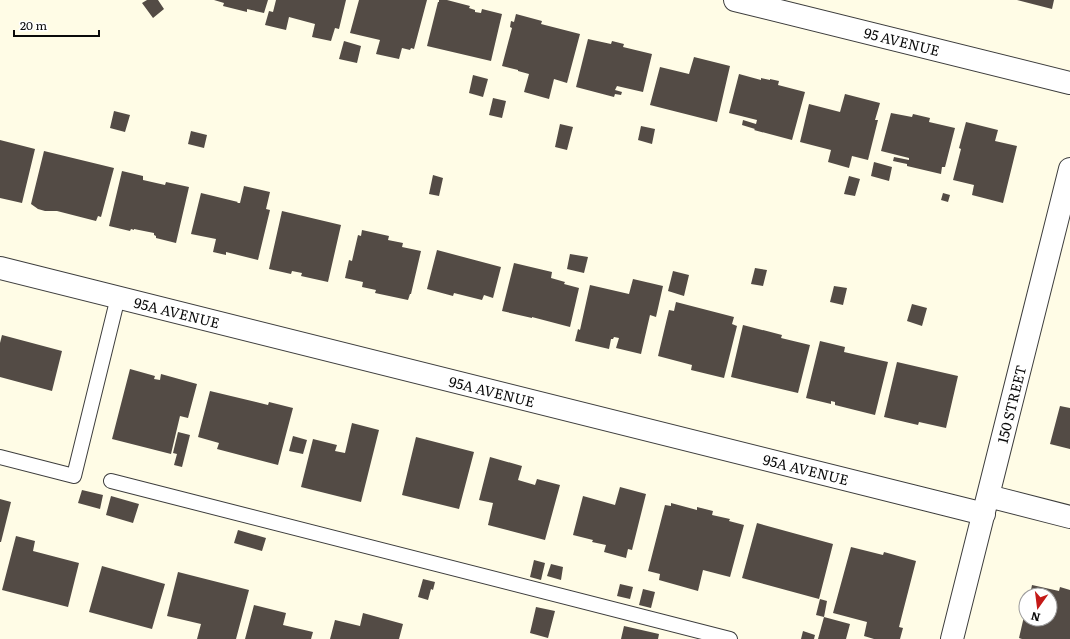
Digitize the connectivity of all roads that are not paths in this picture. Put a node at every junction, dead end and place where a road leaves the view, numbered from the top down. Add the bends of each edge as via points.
1 (735, 0) edge
2 (1070, 83) edge
3 (1070, 169) edge
4 (0, 268) edge
5 (118, 297) junction
6 (0, 458) edge
7 (111, 481) dead end
8 (986, 505) junction
9 (1070, 517) edge
10 (730, 639) edge
11 (952, 639) edge

1 - 2 street, 95 AVENUE
3 - 8 street, 150 STREET
4 - 5 street, 95A AVENUE
5 - 6 lane via 74,476
5 - 8 street, 95A AVENUE
7 - 10 lane
8 - 9 street, 95A AVENUE
8 - 11 street, 150 STREET

